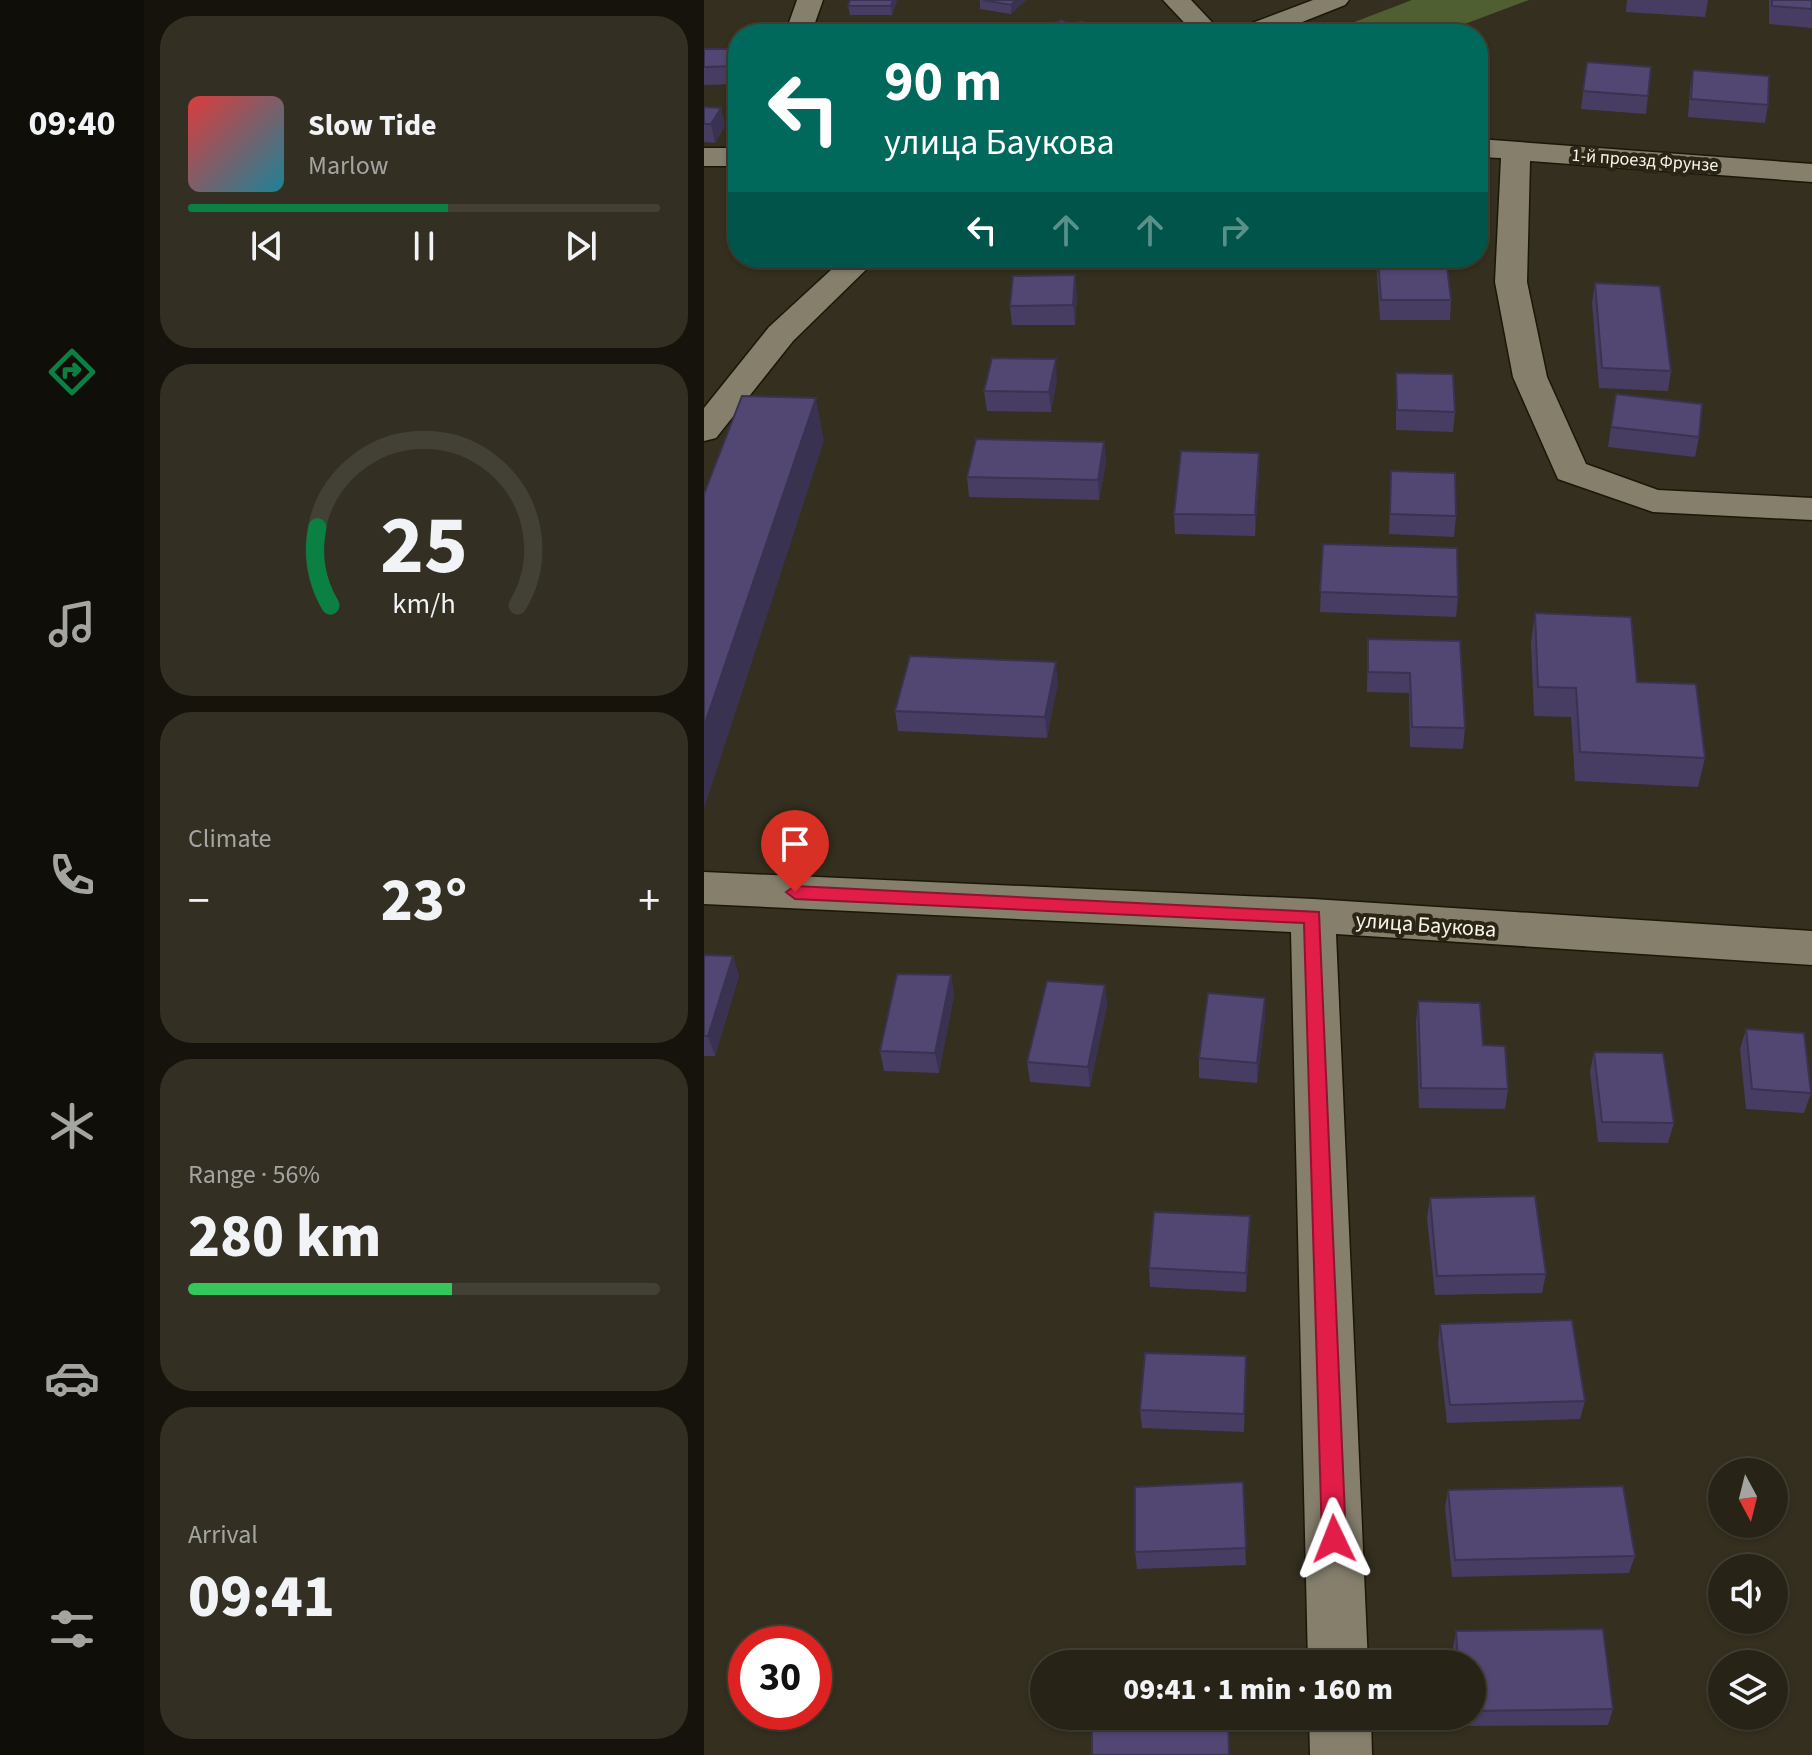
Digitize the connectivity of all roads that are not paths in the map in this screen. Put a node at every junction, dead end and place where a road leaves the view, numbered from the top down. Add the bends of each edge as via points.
1 (810, 0) edge
2 (1176, 0) edge
3 (1336, 0) edge
4 (802, 24) edge
5 (1200, 24) edge
6 (1274, 24) edge
7 (1488, 149) edge
8 (1516, 150) junction
9 (1812, 173) edge
10 (851, 268) edge
11 (704, 431) edge
12 (1812, 509) edge
13 (704, 888) edge
14 (1313, 916) junction
15 (1812, 948) edge
16 (1338, 1650) edge
17 (1340, 1730) edge
18 (1341, 1755) edge

1 - 4 street
2 - 5 street
3 - 6 street
7 - 8 street, 1-й проезд Фрунзе
8 - 9 street, 1-й проезд Фрунзе
8 - 12 street via 1511,282 1530,377 1571,471 1653,501
10 - 11 street via 781,334
13 - 14 street, улица Баукова
14 - 15 street, улица Баукова
14 - 16 street
17 - 18 street

